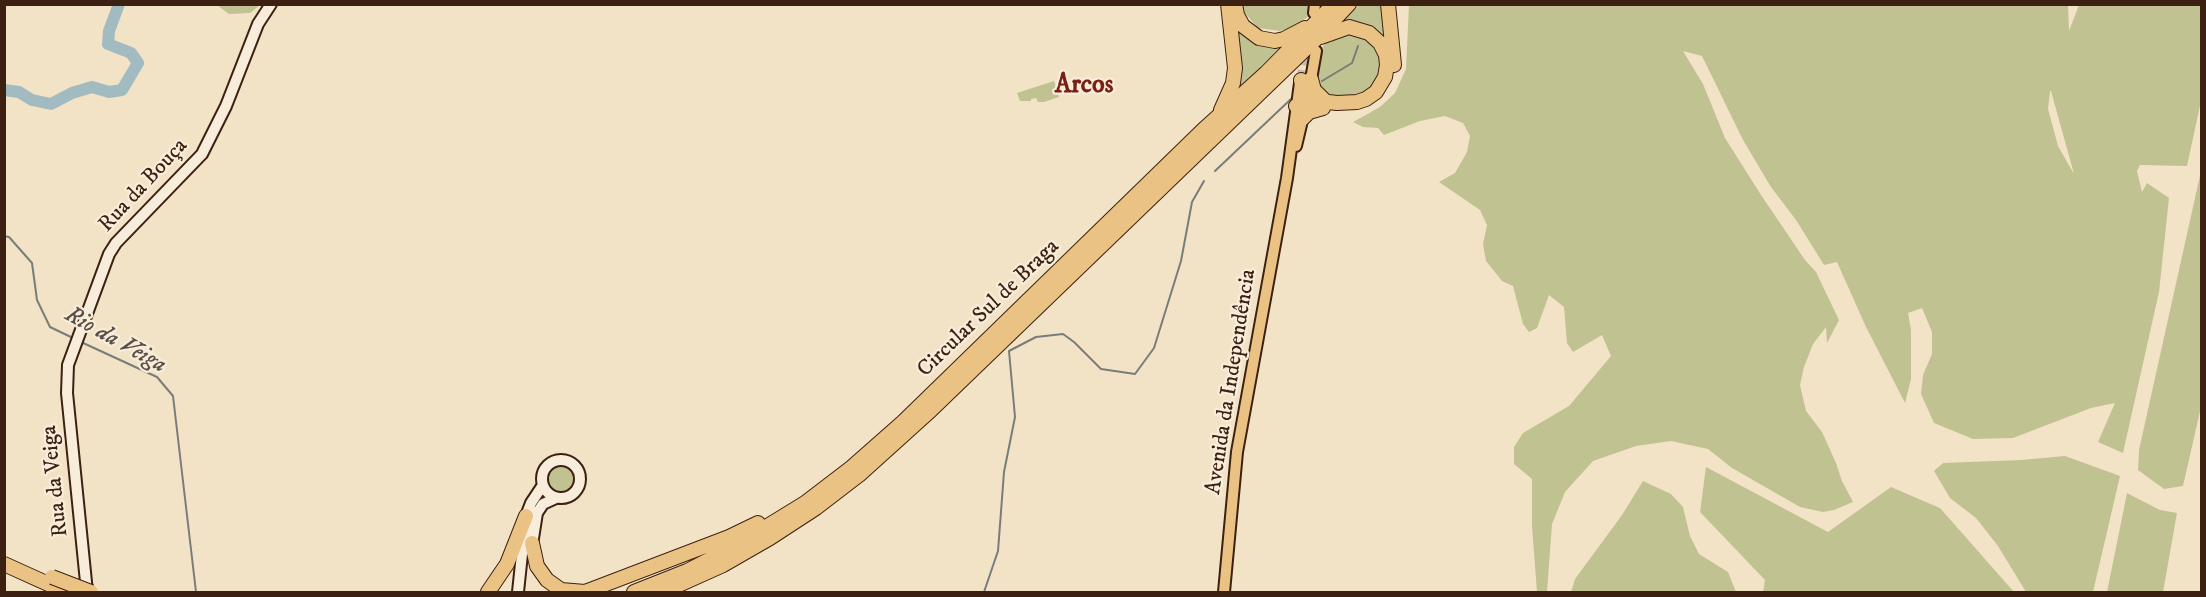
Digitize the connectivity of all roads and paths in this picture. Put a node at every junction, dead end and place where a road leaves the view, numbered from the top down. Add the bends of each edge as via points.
1 (271, 4) edge
2 (1228, 4) edge
3 (1235, 4) edge
4 (1334, 4) edge
5 (1348, 4) edge
6 (1388, 4) edge
7 (1315, 13) edge
8 (1316, 45) junction
9 (1306, 79) junction
10 (1301, 103) junction
11 (1324, 104) junction
12 (1217, 118) junction
13 (1302, 119) junction
14 (1208, 135) junction
15 (1287, 178) junction
16 (68, 365) joint
17 (855, 471) junction
18 (543, 485) junction
19 (556, 498) junction
20 (526, 516) junction
21 (532, 543) junction
22 (4, 554) edge
23 (4, 564) edge
24 (50, 581) junction
25 (66, 592) edge
26 (89, 592) edge
27 (488, 592) edge
28 (518, 592) edge
29 (524, 592) edge
30 (634, 592) edge
31 (663, 592) edge
32 (1224, 592) edge

1 - 16 main road, Rua da Bouça via 258,24 226,106 202,154 109,254
2 - 12 highway via 1234,76
3 - 7 highway via 1243,26 1266,40 1292,36
4 - 7 highway, Circular Sul de Braga
5 - 8 highway, Circular Sul de Braga
6 - 11 highway via 1394,58 1387,89 1362,108 1347,110
7 - 12 highway, Circular Sul de Braga via 1266,73
8 - 9 main road
8 - 11 highway via 1344,28 1363,30 1380,43 1387,60 1383,82 1371,96 1357,102
8 - 14 highway, Circular Sul de Braga
9 - 10 highway
9 - 11 highway
10 - 11 highway
10 - 13 main road, Avenida da Independência
10 - 15 main road, Avenida da Independência
11 - 13 highway
12 - 14 highway, Circular Sul de Braga
13 - 15 main road, Avenida da Independência
14 - 17 highway, Circular Sul de Braga via 1180,168 931,410
15 - 32 main road, Avenida da Independência via 1237,452
16 - 26 main road, Rua da Veiga via 67,393
17 - 21 highway via 842,469 800,500 729,537 593,590 568,592 553,586 537,566
17 - 30 highway, Circular Sul de Braga via 730,549
17 - 31 highway, Circular Sul de Braga via 816,508 770,538
18 - 19 main road
18 - 19 main road via 543,474 549,465 559,461 572,464 579,475 577,488 569,496
18 - 20 main road
19 - 21 main road via 543,504 537,513
20 - 27 highway via 507,564
20 - 28 main road
21 - 29 main road
22 - 24 highway
23 - 24 highway
24 - 25 highway
24 - 26 highway, bridge

